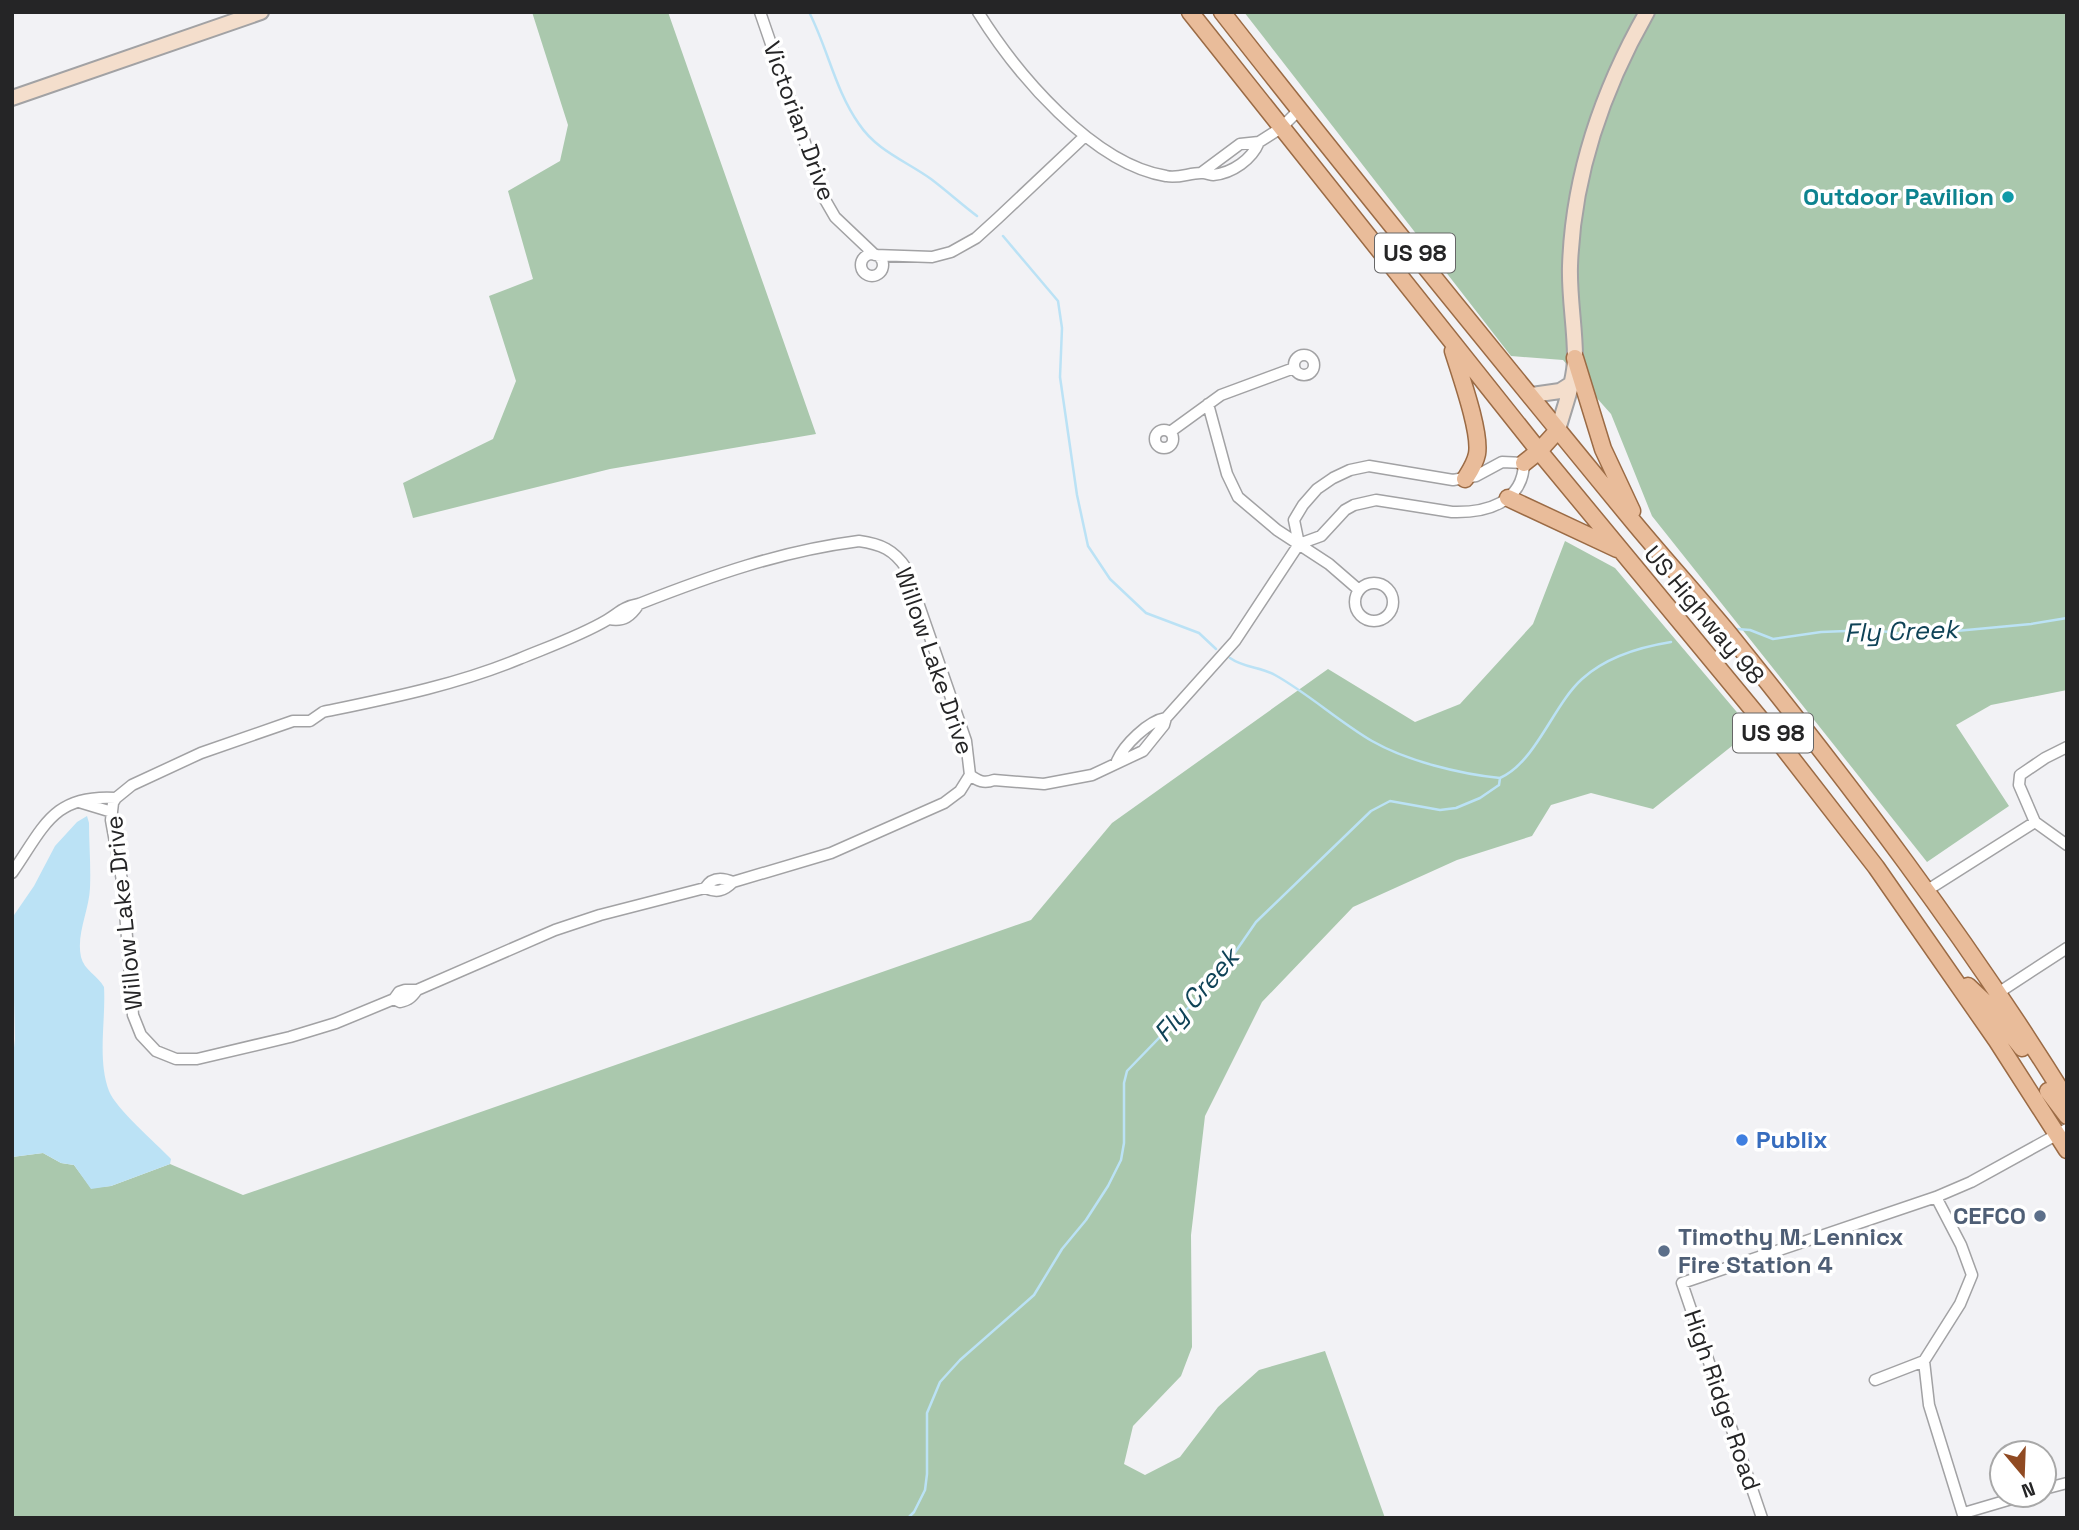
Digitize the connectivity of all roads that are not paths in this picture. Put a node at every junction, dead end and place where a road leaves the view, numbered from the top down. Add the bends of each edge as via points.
1 (261, 12) edge
2 (760, 12) edge
3 (978, 12) edge
4 (1190, 12) edge
5 (1222, 12) edge
6 (1647, 12) edge
7 (12, 98) edge
8 (1299, 110) junction
9 (1281, 128) junction
10 (1084, 136) junction
11 (1259, 142) junction
12 (1201, 173) junction
13 (1448, 338) junction
14 (1575, 358) junction
15 (1294, 368) dead end
16 (1571, 384) junction
17 (1532, 395) junction
18 (1208, 404) junction
19 (1558, 430) junction
20 (1170, 432) dead end
21 (1539, 451) junction
22 (1524, 463) junction
23 (1465, 479) junction
24 (1508, 498) junction
25 (1640, 530) junction
26 (1298, 544) junction
27 (1622, 552) junction
28 (1359, 590) junction
29 (2067, 747) edge
30 (970, 775) junction
31 (116, 798) junction
32 (75, 802) junction
33 (112, 812) junction
34 (2035, 822) junction
35 (2067, 845) edge
36 (1898, 852) junction
37 (1876, 866) junction
38 (12, 873) edge
39 (1926, 891) junction
40 (2067, 948) edge
41 (1944, 962) junction
42 (1998, 993) junction
43 (2067, 1100) edge
44 (2067, 1116) edge
45 (2064, 1133) edge
46 (2067, 1150) edge
47 (1936, 1197) junction
48 (1924, 1361) junction
49 (1875, 1380) dead end
50 (1988, 1508) edge
51 (1964, 1516) edge
52 (1762, 1518) edge

1 - 7 street
2 - 10 street, Victorian Drive via 824,198 835,217 875,256 932,257 951,252 989,226
3 - 10 street via 1004,51
4 - 9 main road, US 98
5 - 8 main road, US 98
6 - 14 street via 1615,75 1584,161 1570,267
8 - 9 street
8 - 17 main road, US Highway 98 / US 98
9 - 11 street
9 - 13 main road, US Highway 98 / US 98
10 - 12 street via 1138,169 1169,177
11 - 12 street via 1240,144
11 - 12 street via 1252,156 1238,165 1213,175
13 - 21 main road, US Highway 98 / US 98
13 - 23 main road via 1475,432 1477,452
14 - 16 street
14 - 25 main road via 1602,449
15 - 18 street
16 - 17 street via 1560,391
16 - 19 street
17 - 19 main road, US Highway 98 / US 98
18 - 20 street
18 - 26 street via 1238,497
19 - 21 main road
19 - 25 main road, US Highway 98 / US 98
21 - 22 main road
21 - 27 main road, US Highway 98 / US 98
22 - 23 street via 1502,462
22 - 24 street via 1522,483
23 - 26 street via 1369,466 1350,470 1317,489 1303,505 1294,520
24 - 26 street via 1464,512 1364,502 1345,510 1321,536
24 - 27 main road
25 - 36 main road, US Highway 98 / US 98 via 1728,632
26 - 28 street
26 - 30 street via 1235,641 1166,718 1143,751 1092,775 1044,785 988,783
27 - 37 main road, US Highway 98 / US 98
28 - 28 street via 1355,602 1359,614 1370,621 1388,616 1394,604 1388,587 1376,582
29 - 34 street via 2020,775 2019,785
30 - 31 street, Willow Lake Drive via 965,741 914,585 898,556 880,544 859,541 738,566 639,604 625,619 609,619 474,676 323,712 310,721 293,720 212,749 132,785
30 - 33 street, Willow Lake Drive via 960,791 944,803 831,853 733,882 720,891 705,888 555,930 417,990 399,992 394,999 336,1023 197,1059 176,1059 156,1051 141,1035 133,1015
31 - 32 street via 98,796
31 - 33 street, Willow Lake Drive
32 - 33 street
32 - 38 street via 50,820
34 - 35 street
34 - 39 street
36 - 37 main road
36 - 39 main road, US Highway 98 / US 98
37 - 41 main road, US Highway 98 / US 98
39 - 42 main road, US Highway 98 / US 98
40 - 42 street
41 - 44 main road via 2015,1038
41 - 45 main road, US Highway 98 / US 98
42 - 43 main road, US Highway 98 / US 98
45 - 46 main road, US Highway 98 / US 98
45 - 47 street
47 - 48 street via 1972,1275 1960,1304
47 - 52 street, High Ridge Road via 1682,1283
48 - 49 street
48 - 51 street via 1929,1405
50 - 51 street

